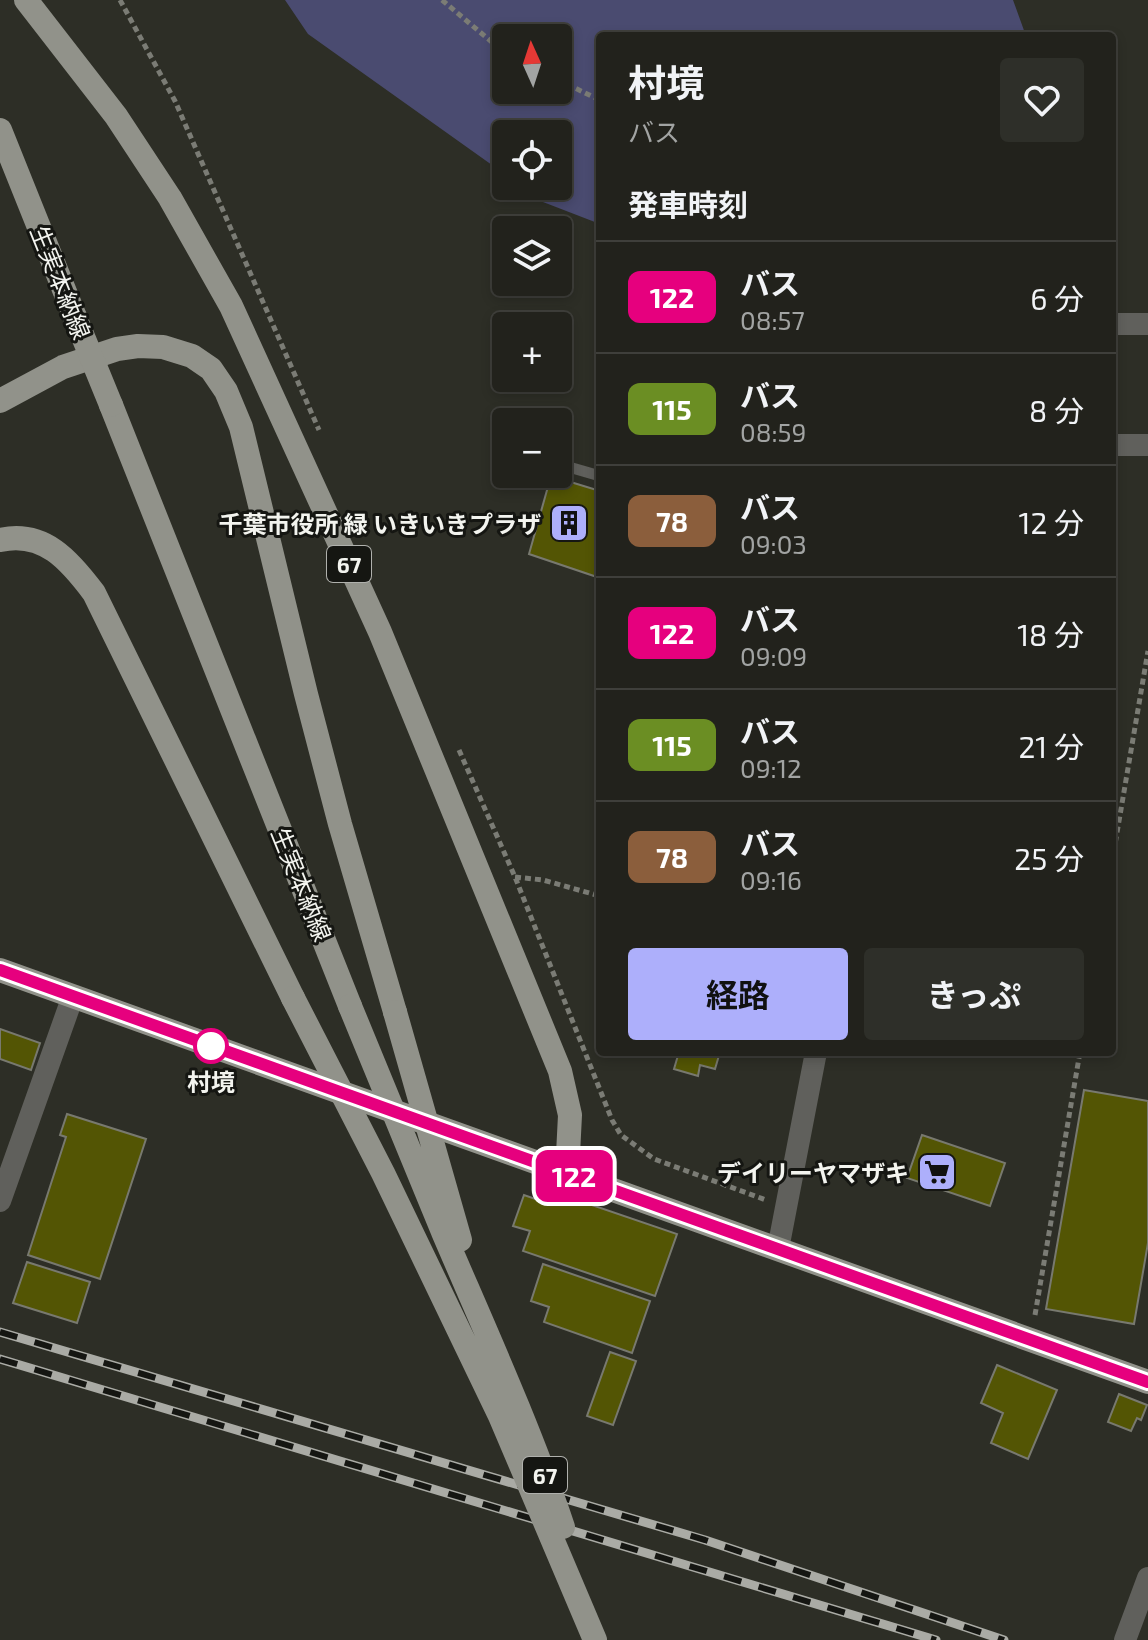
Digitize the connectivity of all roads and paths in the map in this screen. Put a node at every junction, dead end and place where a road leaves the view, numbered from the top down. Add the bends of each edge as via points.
1 (26, 0) edge
2 (120, 0) edge
3 (442, 0) edge
4 (492, 42) edge
5 (572, 87) edge
6 (596, 98) edge
7 (0, 130) edge
8 (1116, 324) edge
9 (1148, 324) edge
10 (0, 401) edge
11 (322, 438) dead end
12 (1116, 445) edge
13 (1148, 445) edge
14 (572, 468) edge
15 (596, 475) edge
16 (0, 540) edge
17 (1148, 651) edge
18 (457, 745) dead end
19 (1116, 839) edge
20 (515, 877) junction
21 (596, 895) edge
22 (0, 970) edge
23 (73, 996) junction
24 (815, 1056) edge
25 (1079, 1056) edge
26 (567, 1174) junction
27 (0, 1201) edge
28 (786, 1208) junction
29 (778, 1249) junction
30 (479, 1315) junction
31 (1031, 1340) junction
32 (1148, 1382) edge
33 (1148, 1578) edge
34 (596, 1640) edge
35 (1125, 1640) edge

1 - 26 main road, 67 via 116,116 231,306 380,632 560,1071 570,1115
2 - 11 path via 175,101
3 - 4 path
5 - 6 path
7 - 30 main road, 生実本納線 / 67, bridge
8 - 9 street
10 - 30 main road, bridge via 63,367 138,346 192,356 211,369 226,391 241,427 337,810
12 - 13 street
14 - 15 lane
16 - 34 main road, bridge via 14,537 56,551 94,593 383,1173 493,1403
17 - 19 path
18 - 20 path
20 - 21 path
20 - 28 path via 621,1135 654,1159
22 - 23 main road
23 - 26 main road
23 - 27 street
24 - 28 street
25 - 31 path
26 - 29 main road
28 - 29 street
29 - 31 main road
30 - 34 main road, 生実本納線 / 67, bridge via 545,1474
31 - 32 main road
33 - 35 street

